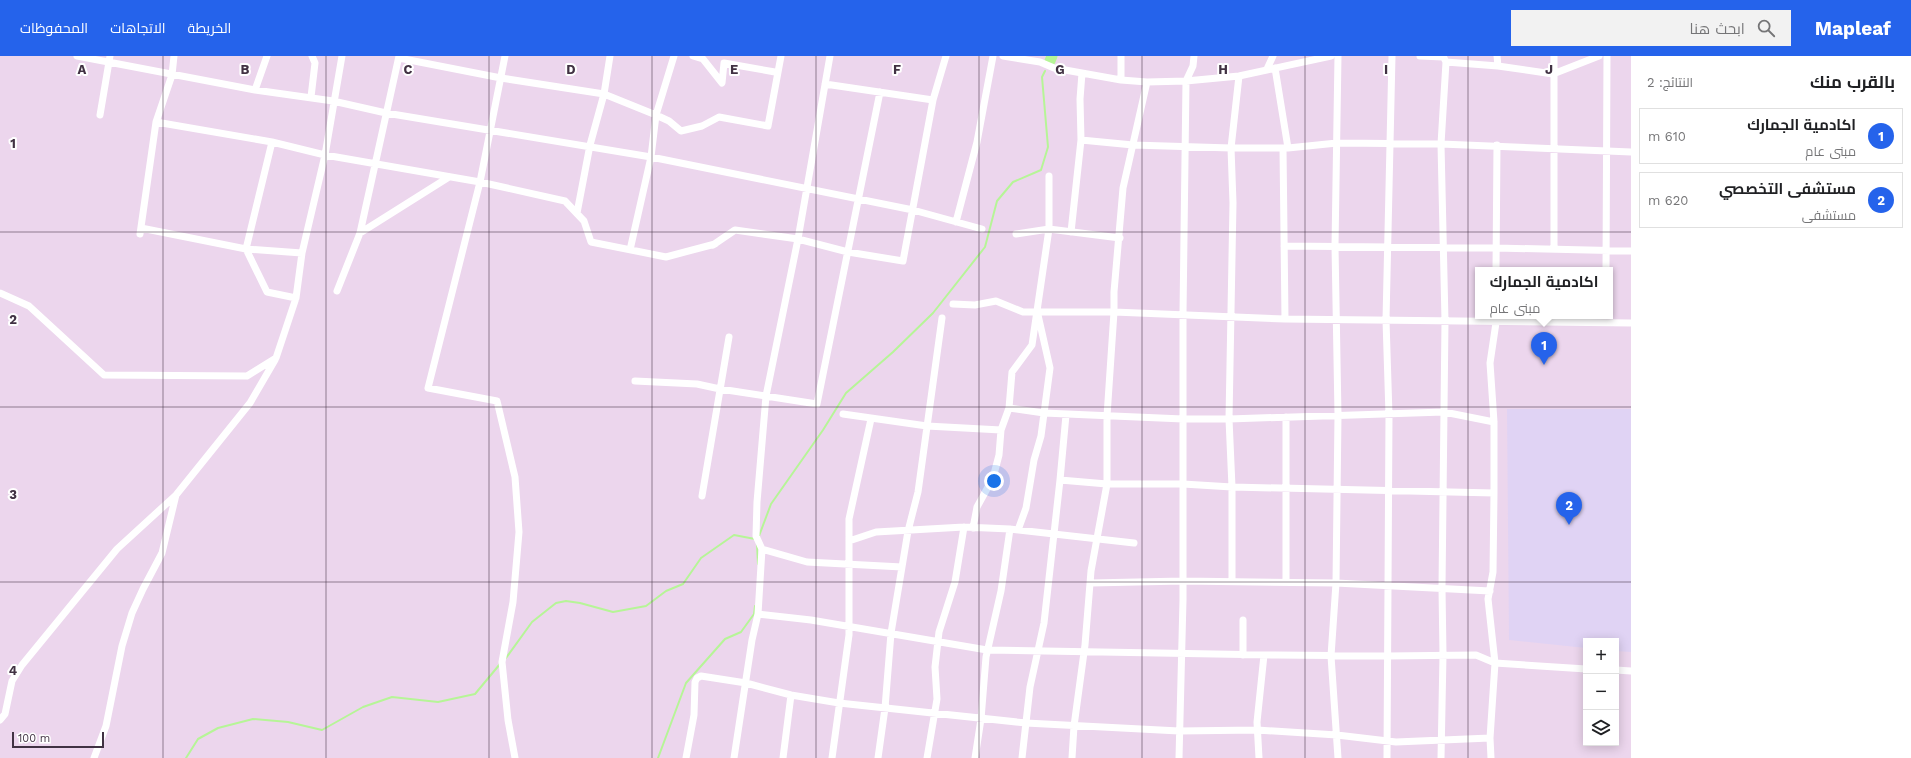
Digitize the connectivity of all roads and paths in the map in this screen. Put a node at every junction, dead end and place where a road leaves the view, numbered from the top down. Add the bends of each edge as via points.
1 (77, 56) edge
2 (174, 56) edge
3 (267, 56) edge
4 (312, 56) edge
5 (342, 56) edge
6 (506, 56) edge
7 (610, 56) edge
8 (674, 56) edge
9 (692, 56) edge
10 (776, 56) edge
11 (781, 56) edge
12 (830, 56) edge
13 (946, 56) edge
14 (992, 56) edge
15 (1003, 56) edge
16 (1121, 56) edge
17 (1194, 56) edge
18 (1273, 56) edge
19 (1331, 56) edge
20 (1338, 56) edge
21 (1392, 56) edge
22 (1420, 56) edge
23 (1497, 56) edge
24 (1554, 56) edge
25 (1599, 56) edge
26 (1607, 56) edge
27 (399, 57) edge
28 (1444, 58) edge
29 (110, 59) edge
30 (1498, 66) junction
31 (1275, 68) junction
32 (1267, 69) junction
33 (774, 72) junction
34 (1082, 73) junction
35 (1553, 74) junction
36 (172, 75) junction
37 (1239, 76) junction
38 (501, 78) junction
39 (1121, 80) junction
40 (1186, 81) junction
41 (1147, 82) junction
42 (825, 84) junction
43 (255, 90) junction
44 (880, 92) junction
45 (604, 94) junction
46 (311, 97) junction
47 (933, 100) junction
48 (333, 101) junction
49 (386, 113) junction
50 (100, 115) dead end
51 (656, 115) junction
52 (156, 122) junction
53 (768, 126) junction
54 (491, 130) junction
55 (1081, 140) junction
56 (272, 142) junction
57 (1337, 143) junction
58 (1390, 144) junction
59 (1441, 144) junction
60 (590, 145) junction
61 (1133, 145) junction
62 (1497, 145) junction
63 (1185, 146) junction
64 (1231, 148) junction
65 (1285, 148) junction
66 (1554, 148) junction
67 (1606, 150) junction
68 (1631, 152) edge
69 (325, 155) junction
70 (651, 157) junction
71 (376, 164) junction
72 (1049, 176) dead end
73 (449, 177) junction
74 (480, 182) junction
75 (807, 188) junction
76 (857, 199) junction
77 (913, 210) junction
78 (577, 213) junction
79 (956, 222) junction
80 (982, 229) dead end
81 (1049, 229) junction
82 (1071, 232) junction
83 (360, 233) junction
84 (1016, 234) dead end
85 (1120, 238) junction
86 (798, 239) junction
87 (1284, 246) junction
88 (1335, 246) junction
89 (1388, 247) junction
90 (1444, 247) junction
91 (246, 248) junction
92 (1496, 248) junction
93 (1554, 249) junction
94 (630, 250) junction
95 (1606, 251) junction
96 (1631, 251) edge
97 (848, 252) junction
98 (302, 253) junction
99 (1496, 267) edge
100 (1606, 267) edge
101 (337, 292) dead end
102 (0, 293) edge
103 (296, 298) junction
104 (953, 304) dead end
105 (1037, 311) junction
106 (1114, 312) junction
107 (1183, 314) junction
108 (1230, 316) junction
109 (942, 318) dead end
110 (1285, 319) junction
111 (1338, 319) junction
112 (1497, 319) edge
113 (1606, 319) edge
114 (1386, 320) junction
115 (1445, 321) junction
116 (1631, 323) edge
117 (729, 337) dead end
118 (276, 358) junction
119 (635, 381) dead end
120 (720, 389) junction
121 (766, 396) junction
122 (1009, 408) junction
123 (1444, 412) junction
124 (1044, 413) junction
125 (843, 414) dead end
126 (1066, 415) junction
127 (1338, 415) junction
128 (1389, 415) junction
129 (1107, 416) junction
130 (1286, 417) junction
131 (871, 419) junction
132 (1183, 419) junction
133 (1229, 419) junction
134 (1494, 422) junction
135 (927, 426) junction
136 (1001, 430) junction
137 (1060, 480) junction
138 (1107, 484) junction
139 (1183, 484) junction
140 (1232, 487) junction
141 (1287, 489) junction
142 (1337, 490) junction
143 (1388, 491) junction
144 (1444, 493) junction
145 (1494, 493) junction
146 (176, 494) junction
147 (702, 496) dead end
148 (964, 528) junction
149 (973, 528) junction
150 (1010, 529) junction
151 (1018, 530) junction
152 (908, 531) junction
153 (1054, 534) junction
154 (1097, 538) junction
155 (849, 541) junction
156 (1134, 543) dead end
157 (762, 549) junction
158 (850, 564) junction
159 (902, 567) junction
160 (1183, 581) junction
161 (1232, 581) junction
162 (1286, 582) junction
163 (1091, 583) junction
164 (1336, 583) junction
165 (1387, 585) junction
166 (1442, 588) junction
167 (1490, 591) junction
168 (758, 614) junction
169 (1243, 620) dead end
170 (850, 626) junction
171 (891, 633) junction
172 (938, 640) junction
173 (987, 650) junction
174 (1038, 651) junction
175 (1084, 651) junction
176 (1181, 653) junction
177 (1243, 655) junction
178 (1264, 655) junction
179 (1443, 655) junction
180 (1331, 656) junction
181 (1387, 656) junction
182 (1496, 663) junction
183 (1583, 668) edge
184 (1619, 670) edge
185 (1631, 671) edge
186 (746, 683) junction
187 (791, 695) junction
188 (839, 703) junction
189 (885, 708) junction
190 (935, 714) junction
191 (981, 719) junction
192 (0, 720) edge
193 (1026, 724) junction
194 (1074, 726) junction
195 (1257, 730) junction
196 (1179, 731) junction
197 (1337, 735) junction
198 (1490, 738) junction
199 (1387, 741) junction
200 (1442, 741) junction
201 (94, 758) edge
202 (515, 758) edge
203 (686, 758) edge
204 (734, 758) edge
205 (783, 758) edge
206 (832, 758) edge
207 (878, 758) edge
208 (927, 758) edge
209 (975, 758) edge
210 (1022, 758) edge
211 (1072, 758) edge
212 (1179, 758) edge
213 (1259, 758) edge
214 (1338, 758) edge
215 (1387, 758) edge
216 (1441, 758) edge
217 (1491, 758) edge

1 - 29 street
2 - 36 street
3 - 43 street
4 - 46 street via 315,63
5 - 48 street
6 - 38 street
7 - 45 street
8 - 51 street
9 - 33 street via 703,59 722,83 724,63
10 - 33 street
11 - 53 street
12 - 42 street
13 - 47 street
14 - 79 street via 977,142
15 - 34 street
16 - 39 street
17 - 40 street via 1193,66
18 - 32 street
19 - 31 street
20 - 57 street
21 - 58 street
22 - 28 street
23 - 30 street
24 - 35 street
25 - 35 street
26 - 67 street
27 - 38 street
27 - 49 street
28 - 30 street
28 - 59 street
29 - 36 street
29 - 50 street
30 - 35 street
31 - 32 street
31 - 65 street
32 - 37 street
33 - 53 street
34 - 39 street
34 - 55 street
35 - 66 street
36 - 43 street
36 - 52 street
37 - 40 street
37 - 64 street
38 - 45 street
38 - 54 street
39 - 41 street
40 - 41 street
40 - 63 street
41 - 61 street
42 - 44 street
42 - 75 street
43 - 46 street
44 - 47 street
44 - 76 street
45 - 51 street
45 - 60 street
46 - 48 street
47 - 77 street
48 - 49 street
48 - 69 street
49 - 54 street
49 - 71 street
51 - 53 street via 669,121 680,131 702,126 719,117
51 - 70 street
52 - 56 street
52 - 91 street via 141,231
54 - 60 street
54 - 74 street
55 - 61 street
55 - 82 street
56 - 69 street
56 - 91 street
57 - 58 street
57 - 65 street
57 - 88 street
58 - 59 street
58 - 89 street
59 - 62 street
59 - 90 street
60 - 70 street
60 - 78 street
61 - 63 street
61 - 85 street via 1123,188
62 - 66 street
62 - 92 street
63 - 64 street
63 - 107 street
64 - 65 street
64 - 108 street
65 - 87 street
66 - 67 street
66 - 93 street
67 - 68 street
67 - 95 street
69 - 71 street
69 - 98 street
70 - 75 street
70 - 94 street
71 - 73 street
71 - 83 street
72 - 81 street
73 - 74 street
73 - 83 street
74 - 78 street via 566,201
74 - 202 street via 428,388 497,401 508,444 515,477 519,532 513,602 502,662
75 - 76 street
75 - 86 street
76 - 77 street
76 - 97 street
77 - 79 street
77 - 97 street via 903,261
78 - 94 street via 584,221 591,242
79 - 80 street
81 - 82 street
81 - 84 street
81 - 105 street
82 - 85 street
83 - 101 street
85 - 106 street
86 - 94 street via 735,230 714,244 666,257
86 - 97 street
86 - 121 street
87 - 88 street
87 - 110 street
88 - 89 street
88 - 111 street
89 - 90 street
89 - 114 street
90 - 92 street
90 - 115 street
91 - 98 street
91 - 103 street via 267,292
92 - 93 street
92 - 99 street
93 - 95 street
95 - 96 street
95 - 100 street
97 - 121 street via 817,404
98 - 103 street
102 - 118 street via 29,306 104,375 247,376
103 - 118 street
104 - 105 street via 975,305 996,301 1023,312
105 - 106 street
105 - 122 street via 1032,345 1012,372
105 - 124 street via 1050,368
106 - 107 street
106 - 129 street
107 - 108 street
107 - 132 street
108 - 110 street
108 - 133 street
109 - 135 street
110 - 111 street
111 - 114 street
111 - 127 street
112 - 113 street
112 - 115 street
112 - 134 street via 1490,363
113 - 116 street
114 - 115 street
114 - 128 street
115 - 123 street
117 - 120 street
118 - 146 street via 250,403
119 - 120 street via 697,384
120 - 121 street
120 - 147 street
121 - 157 street via 756,529 756,536
122 - 124 street
122 - 136 street
123 - 128 street
123 - 134 street
123 - 144 street
124 - 126 street
124 - 151 street via 1026,508
125 - 131 street
126 - 129 street
126 - 137 street
127 - 128 street
127 - 130 street
127 - 142 street
128 - 143 street
129 - 132 street
129 - 138 street
130 - 133 street
130 - 141 street
131 - 135 street
131 - 155 street via 848,519
132 - 133 street
132 - 139 street
133 - 140 street
134 - 145 street
135 - 136 street
135 - 152 street via 918,492
136 - 149 street via 999,455 993,478 977,507
137 - 138 street
137 - 153 street
138 - 139 street
138 - 154 street
139 - 140 street
139 - 160 street
140 - 141 street
140 - 161 street
141 - 142 street
141 - 162 street
142 - 143 street
142 - 164 street
143 - 144 street
143 - 165 street
144 - 145 street
144 - 166 street
145 - 167 street via 1493,572
146 - 192 street via 117,549 22,665 10,686 6,708
146 - 201 street via 162,554 132,613 122,646 106,726
148 - 149 street
148 - 152 street
148 - 172 street via 955,582
149 - 150 street
150 - 151 street
150 - 173 street via 1001,591
151 - 153 street
152 - 155 street via 876,532
152 - 159 street
153 - 154 street
153 - 174 street via 1044,622
154 - 156 street
154 - 163 street
155 - 158 street
157 - 158 street via 807,562
157 - 168 street
158 - 159 street
158 - 170 street
159 - 171 street
160 - 161 street
160 - 163 street
160 - 176 street
161 - 162 street
162 - 164 street
163 - 175 street
164 - 165 street
164 - 180 street
165 - 166 street
165 - 181 street
166 - 167 street
166 - 179 street
167 - 182 street via 1488,599
168 - 170 street
168 - 186 street
169 - 177 street
170 - 171 street
170 - 188 street
171 - 172 street
171 - 189 street
172 - 173 street
172 - 190 street
173 - 174 street
173 - 191 street
174 - 175 street
174 - 193 street via 1030,687
175 - 176 street
175 - 194 street
176 - 177 street
176 - 196 street
177 - 178 street
178 - 180 street
178 - 195 street
179 - 181 street
179 - 182 street via 1476,654
179 - 200 street
180 - 181 street
180 - 197 street
181 - 199 street
182 - 183 street
182 - 198 street
184 - 185 street
186 - 187 street
186 - 203 street via 709,677 697,678 694,715
186 - 204 street
187 - 188 street
187 - 205 street
188 - 189 street
188 - 206 street
189 - 190 street
189 - 207 street
190 - 191 street
190 - 208 street
191 - 193 street
191 - 209 street
193 - 194 street
193 - 210 street
194 - 196 street
194 - 211 street
195 - 196 street
195 - 197 street
195 - 213 street
196 - 212 street
197 - 199 street
197 - 214 street
198 - 200 street
198 - 217 street
199 - 200 street
199 - 215 street
200 - 216 street

